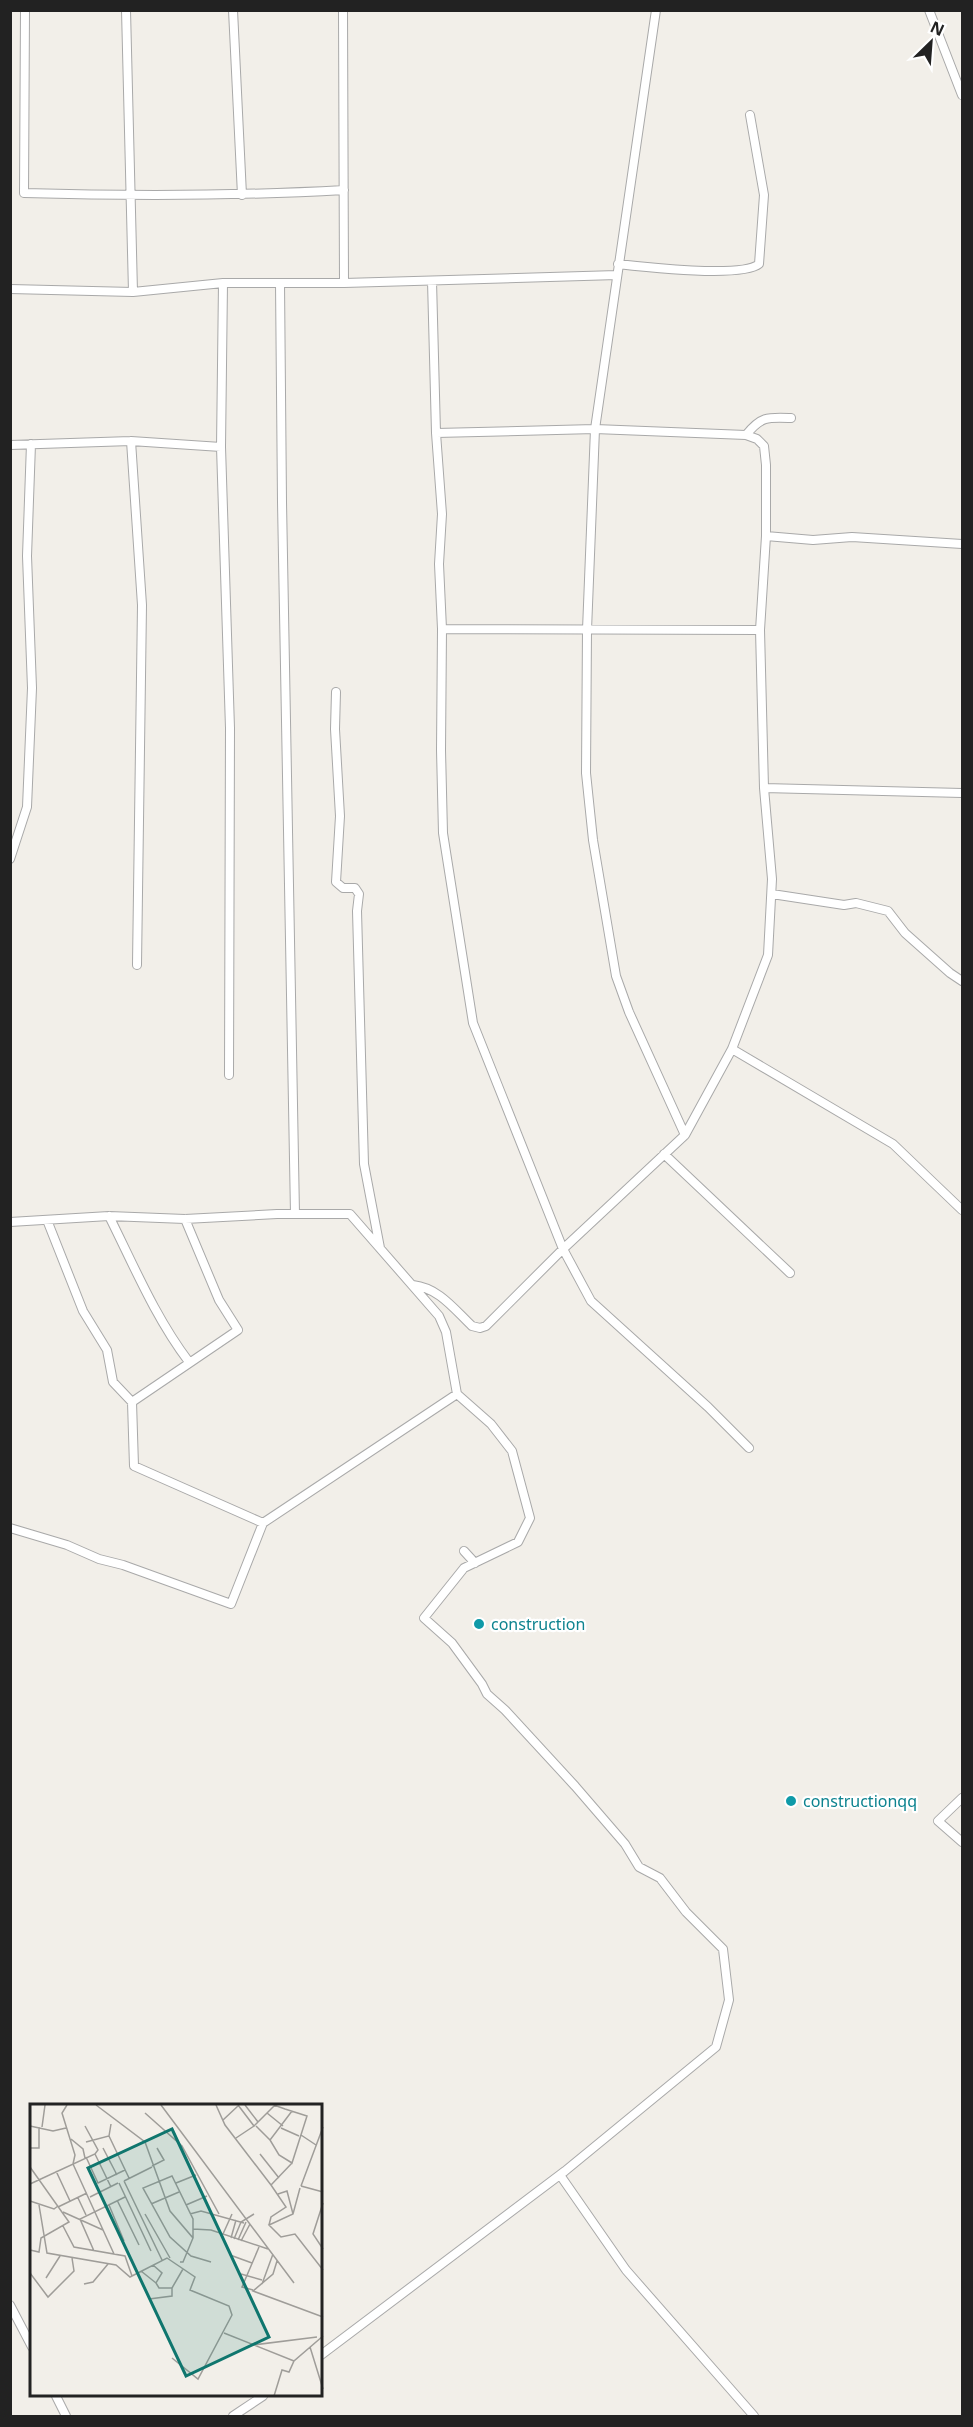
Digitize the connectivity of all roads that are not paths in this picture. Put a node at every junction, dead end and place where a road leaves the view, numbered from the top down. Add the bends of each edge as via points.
1 (25, 10) edge
2 (126, 10) edge
3 (232, 10) edge
4 (343, 10) edge
5 (656, 10) edge
6 (929, 10) edge
7 (963, 95) edge
8 (750, 115) dead end
9 (344, 190) junction
10 (242, 195) junction
11 (132, 196) junction
12 (618, 264) junction
13 (617, 275) junction
14 (432, 281) junction
15 (223, 283) junction
16 (280, 283) junction
17 (344, 283) junction
18 (10, 289) edge
19 (133, 292) junction
20 (791, 418) dead end
21 (595, 429) junction
22 (436, 433) junction
23 (746, 435) junction
24 (130, 441) junction
25 (31, 444) junction
26 (10, 445) edge
27 (221, 447) junction
28 (766, 536) junction
29 (963, 544) edge
30 (442, 629) junction
31 (587, 630) junction
32 (760, 630) junction
33 (336, 692) dead end
34 (764, 788) junction
35 (963, 793) edge
36 (10, 859) edge
37 (771, 894) junction
38 (137, 964) dead end
39 (963, 981) edge
40 (732, 1049) junction
41 (229, 1075) dead end
42 (685, 1135) junction
43 (664, 1154) junction
44 (963, 1210) edge
45 (295, 1214) junction
46 (109, 1216) junction
47 (185, 1219) junction
48 (47, 1220) junction
49 (10, 1222) edge
50 (380, 1248) junction
51 (563, 1249) junction
52 (790, 1273) dead end
53 (413, 1285) junction
54 (189, 1362) junction
55 (457, 1394) junction
56 (132, 1402) junction
57 (749, 1448) dead end
58 (263, 1523) junction
59 (10, 1528) edge
60 (464, 1551) dead end
61 (475, 1563) junction
62 (963, 1798) edge
63 (963, 1842) edge
64 (560, 2175) junction
65 (10, 2305) edge
66 (30, 2343) edge
67 (322, 2354) edge
68 (56, 2397) edge
69 (262, 2397) edge
70 (66, 2416) edge
71 (233, 2416) edge
72 (754, 2416) edge

1 - 11 street via 24,193
2 - 11 street
3 - 10 street
4 - 9 street
5 - 12 street
6 - 7 street
8 - 12 street via 765,195 759,264 746,270
9 - 10 street
9 - 17 street
10 - 11 street
11 - 19 street
12 - 13 street
13 - 14 street
13 - 21 street
14 - 17 street
14 - 22 street
15 - 16 street
15 - 19 street
15 - 27 street
16 - 17 street
16 - 45 street
18 - 19 street
20 - 23 street via 767,417
21 - 22 street
21 - 23 street
21 - 31 street
22 - 30 street via 442,514
23 - 28 street via 764,446
24 - 25 street
24 - 27 street
24 - 38 street via 142,605
25 - 26 street
25 - 36 street via 27,556 32,688 27,807
27 - 41 street via 230,728
28 - 29 street
28 - 32 street
30 - 31 street
30 - 51 street via 443,833 473,1023
31 - 32 street
31 - 42 street via 586,773 616,976
32 - 34 street
33 - 50 street via 340,816 336,882 343,888 355,888 359,894 364,1164
34 - 35 street
34 - 37 street
37 - 39 street via 844,905 856,903 888,911 905,933
37 - 40 street via 768,955
40 - 42 street
40 - 44 street via 893,1144
42 - 43 street
43 - 51 street
43 - 52 street
45 - 47 street
45 - 50 street via 350,1214
46 - 47 street
46 - 48 street
46 - 54 street via 150,1301
47 - 54 street via 219,1300 238,1330
48 - 49 street
48 - 56 street via 83,1311 107,1350 113,1382
50 - 53 street
51 - 53 street via 480,1328 472,1326 436,1292
51 - 57 street via 591,1301
53 - 55 street via 439,1316 446,1332
54 - 56 street
55 - 58 street
55 - 61 street via 491,1424 512,1451 530,1518 518,1542
56 - 58 street via 134,1466
58 - 59 street via 233,1601 228,1605
60 - 61 street
61 - 64 street via 464,1568 424,1618 452,1643 487,1694 582,1794 639,1867 660,1878 686,1912 723,1949 729,2000 716,2047
62 - 63 street via 938,1821
64 - 67 street
64 - 72 street via 626,2270
65 - 66 street
68 - 70 street
69 - 71 street

